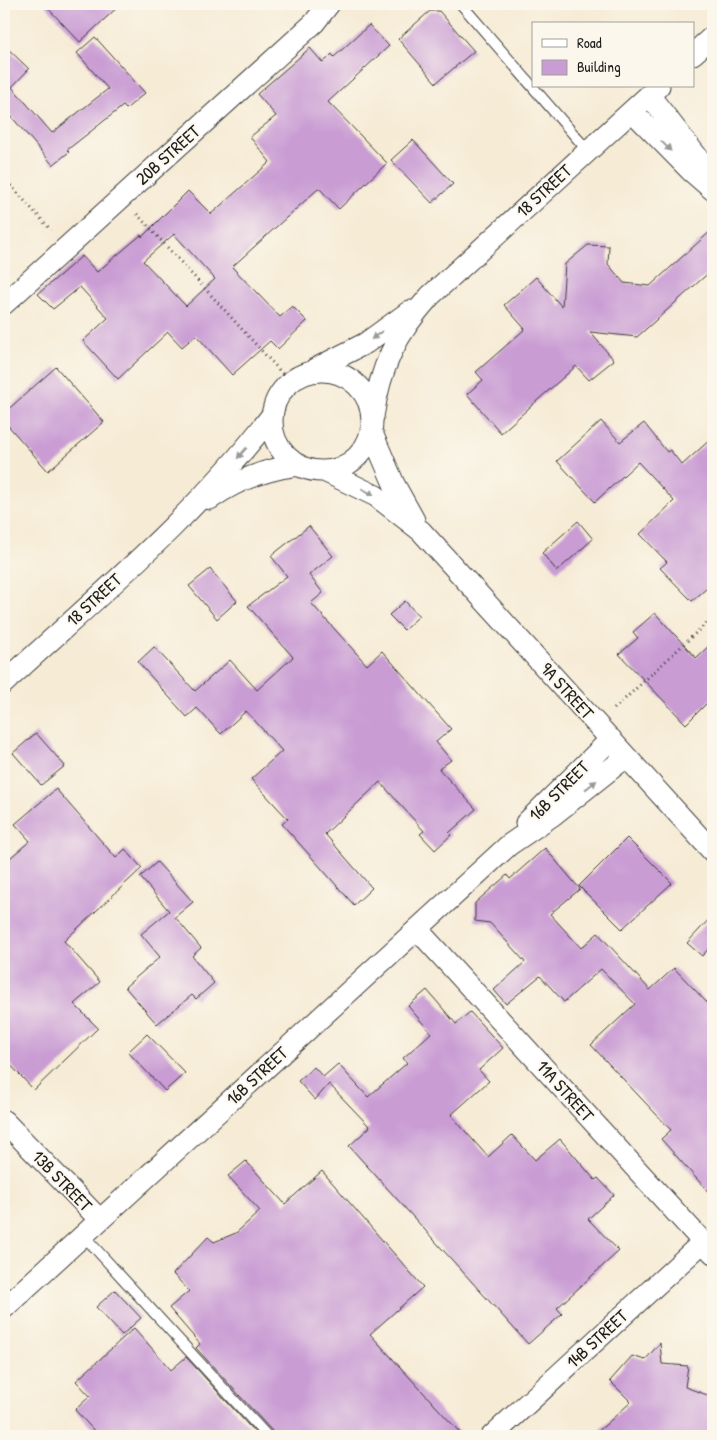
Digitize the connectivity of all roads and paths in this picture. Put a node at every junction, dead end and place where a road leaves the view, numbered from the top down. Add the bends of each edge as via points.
1 (329, 4) edge
2 (461, 4) edge
3 (713, 36) edge
4 (694, 53) edge
5 (532, 86) edge
6 (534, 88) edge
7 (654, 91) edge
8 (632, 111) junction
9 (588, 151) junction
10 (713, 177) edge
11 (4, 178) edge
12 (713, 190) edge
13 (122, 197) junction
14 (66, 247) junction
15 (430, 296) junction
16 (4, 304) edge
17 (299, 377) junction
18 (272, 415) junction
19 (372, 425) junction
20 (299, 465) junction
21 (324, 471) junction
22 (183, 518) junction
23 (421, 531) junction
24 (713, 617) edge
25 (4, 682) edge
26 (604, 732) junction
27 (626, 757) junction
28 (509, 845) junction
29 (713, 852) edge
30 (417, 929) junction
31 (4, 1121) edge
32 (100, 1220) junction
33 (83, 1235) junction
34 (708, 1248) edge
35 (4, 1308) edge
36 (267, 1436) edge
37 (492, 1436) edge

1 - 13 street, 20B STREET via 314,23
2 - 5 lane
3 - 4 street
6 - 9 lane
7 - 8 street, 18 STREET
7 - 10 street
8 - 9 street, 18 STREET
8 -> 12 street
9 - 15 street, 18 STREET
11 - 14 path
13 - 14 street, 20B STREET
13 - 17 path
14 - 16 street, 20B STREET
15 -> 17 street, 18 STREET via 366,343
15 - 19 street, 18 STREET via 407,324 385,364
17 - 18 street via 281,392
17 - 19 street via 323,370 338,372 351,379 370,403
18 - 20 street via 278,444 287,457
18 -> 22 street, 18 STREET
19 - 21 street via 365,448 354,460 340,468
19 - 23 street, 9A STREET via 394,484
20 - 21 street
20 - 22 street, 18 STREET via 278,468 237,482
21 -> 23 street, 9A STREET via 376,496
22 - 25 street, 18 STREET
23 - 26 street, 9A STREET
24 - 26 path
26 - 27 street, 9A STREET
26 - 28 street, 16B STREET
28 -> 27 street, 16B STREET
27 - 29 street, 9A STREET
28 - 30 street, 16B STREET
30 - 32 street, 16B STREET
30 - 34 street, 11A STREET
31 - 32 street, 13B STREET
32 - 33 street, 16B STREET
33 - 35 street, 16B STREET
33 - 36 lane
34 - 37 street, 14B STREET

